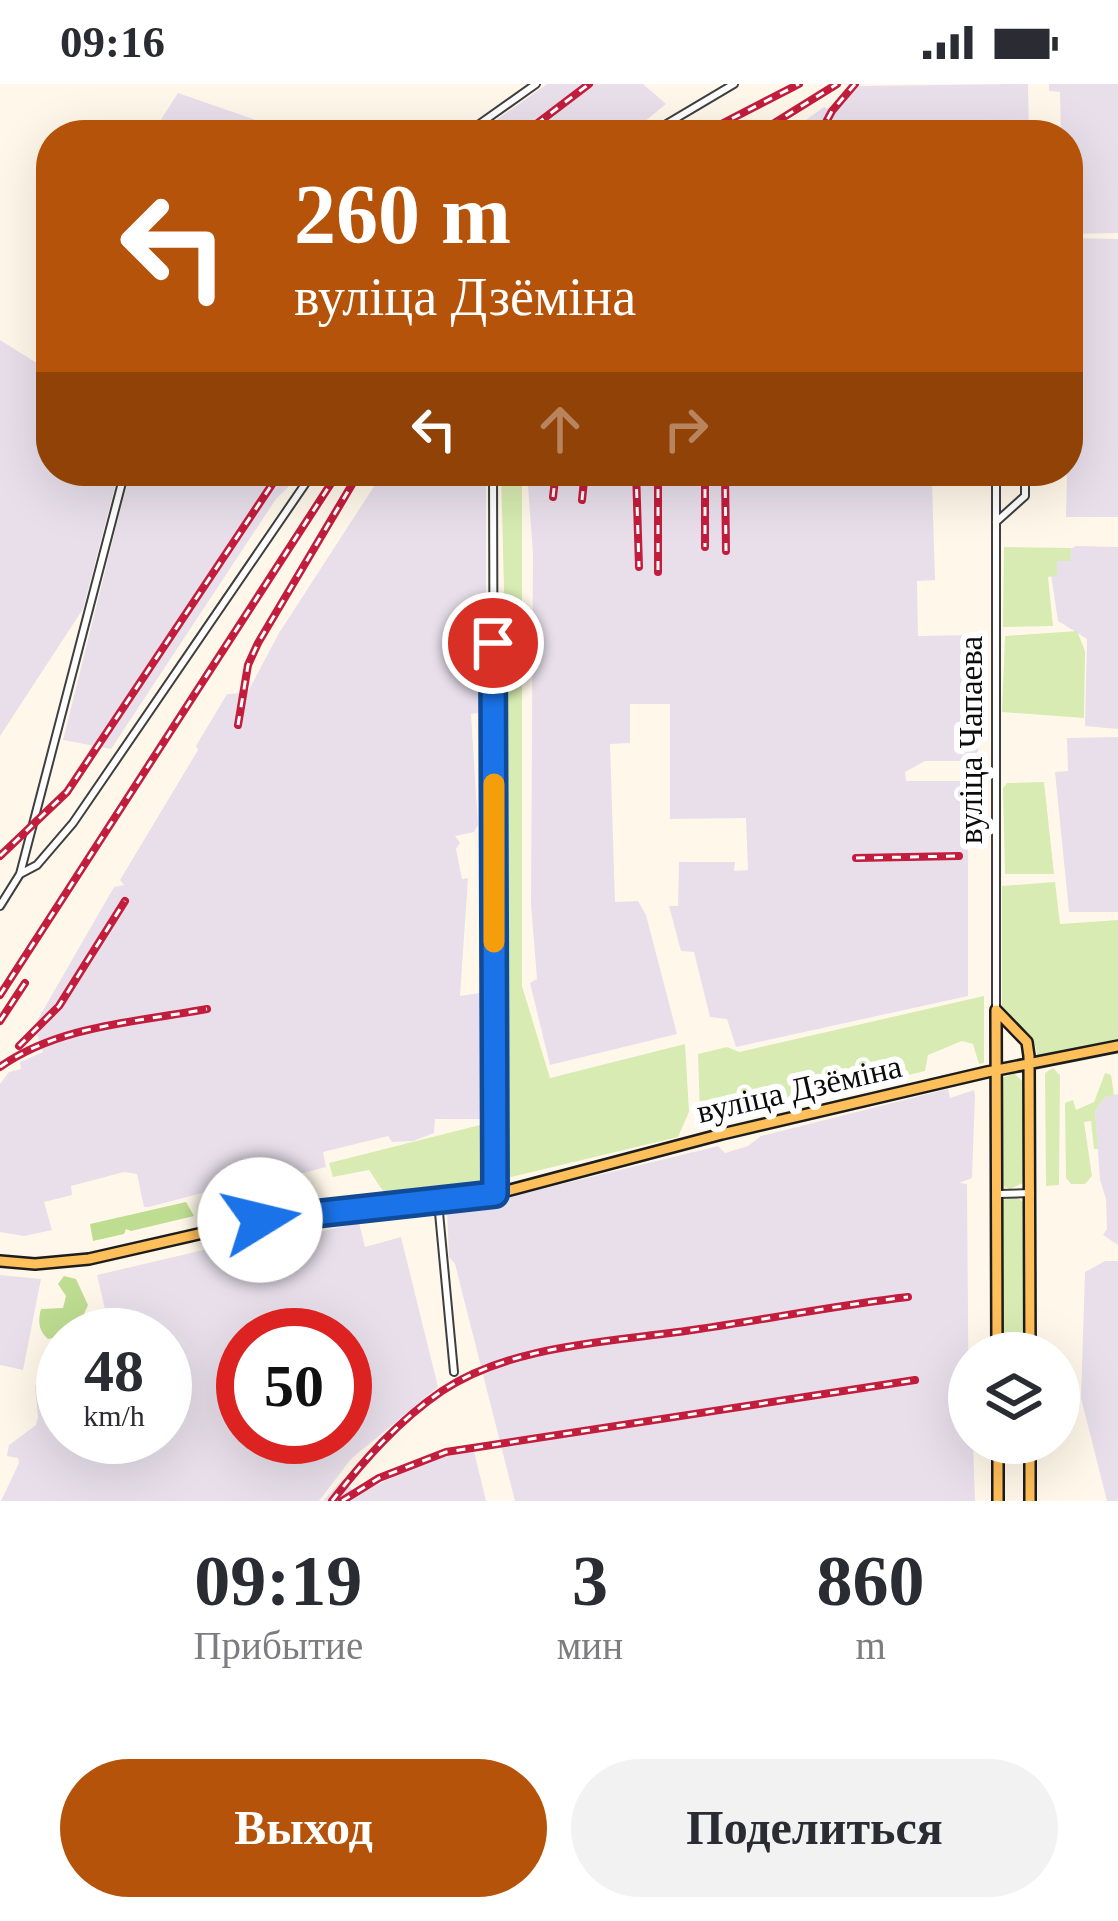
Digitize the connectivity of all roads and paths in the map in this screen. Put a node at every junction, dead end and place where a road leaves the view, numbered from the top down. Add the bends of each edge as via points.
1 (536, 84) edge
2 (734, 84) edge
3 (485, 120) edge
4 (673, 120) edge
5 (121, 486) edge
6 (304, 486) edge
7 (493, 486) edge
8 (995, 486) edge
9 (1025, 486) edge
10 (996, 522) junction
11 (20, 874) junction
12 (0, 906) edge
13 (996, 1010) junction
14 (1118, 1046) edge
15 (1029, 1065) junction
16 (996, 1071) junction
17 (1031, 1193) junction
18 (495, 1194) junction
19 (997, 1194) junction
20 (438, 1202) junction
21 (0, 1261) edge
22 (998, 1332) edge
23 (1030, 1332) edge
24 (454, 1372) dead end
25 (998, 1464) edge
26 (1030, 1464) edge
27 (998, 1501) edge
28 (1030, 1501) edge

1 - 3 street
2 - 4 street
5 - 11 street
6 - 11 street via 85,806 37,865
7 - 18 street
8 - 10 street, вуліца Чапаева
9 - 10 street via 1025,496
10 - 13 street, вуліца Чапаева
11 - 12 street
13 - 15 main road via 1027,1042
13 - 16 main road, вуліца Чапаева
14 - 15 main road, вуліца Дзёміна
15 - 16 main road, вуліца Дзёміна
15 - 17 main road
16 - 18 main road, вуліца Дзёміна
16 - 19 main road, вуліца Чапаева
17 - 19 street
17 - 23 main road
18 - 20 main road, вуліца Дзёміна
19 - 22 main road, вуліца Чапаева
20 - 21 main road, вуліца Дзёміна via 260,1220 89,1259
20 - 24 street
25 - 27 main road
26 - 28 main road

